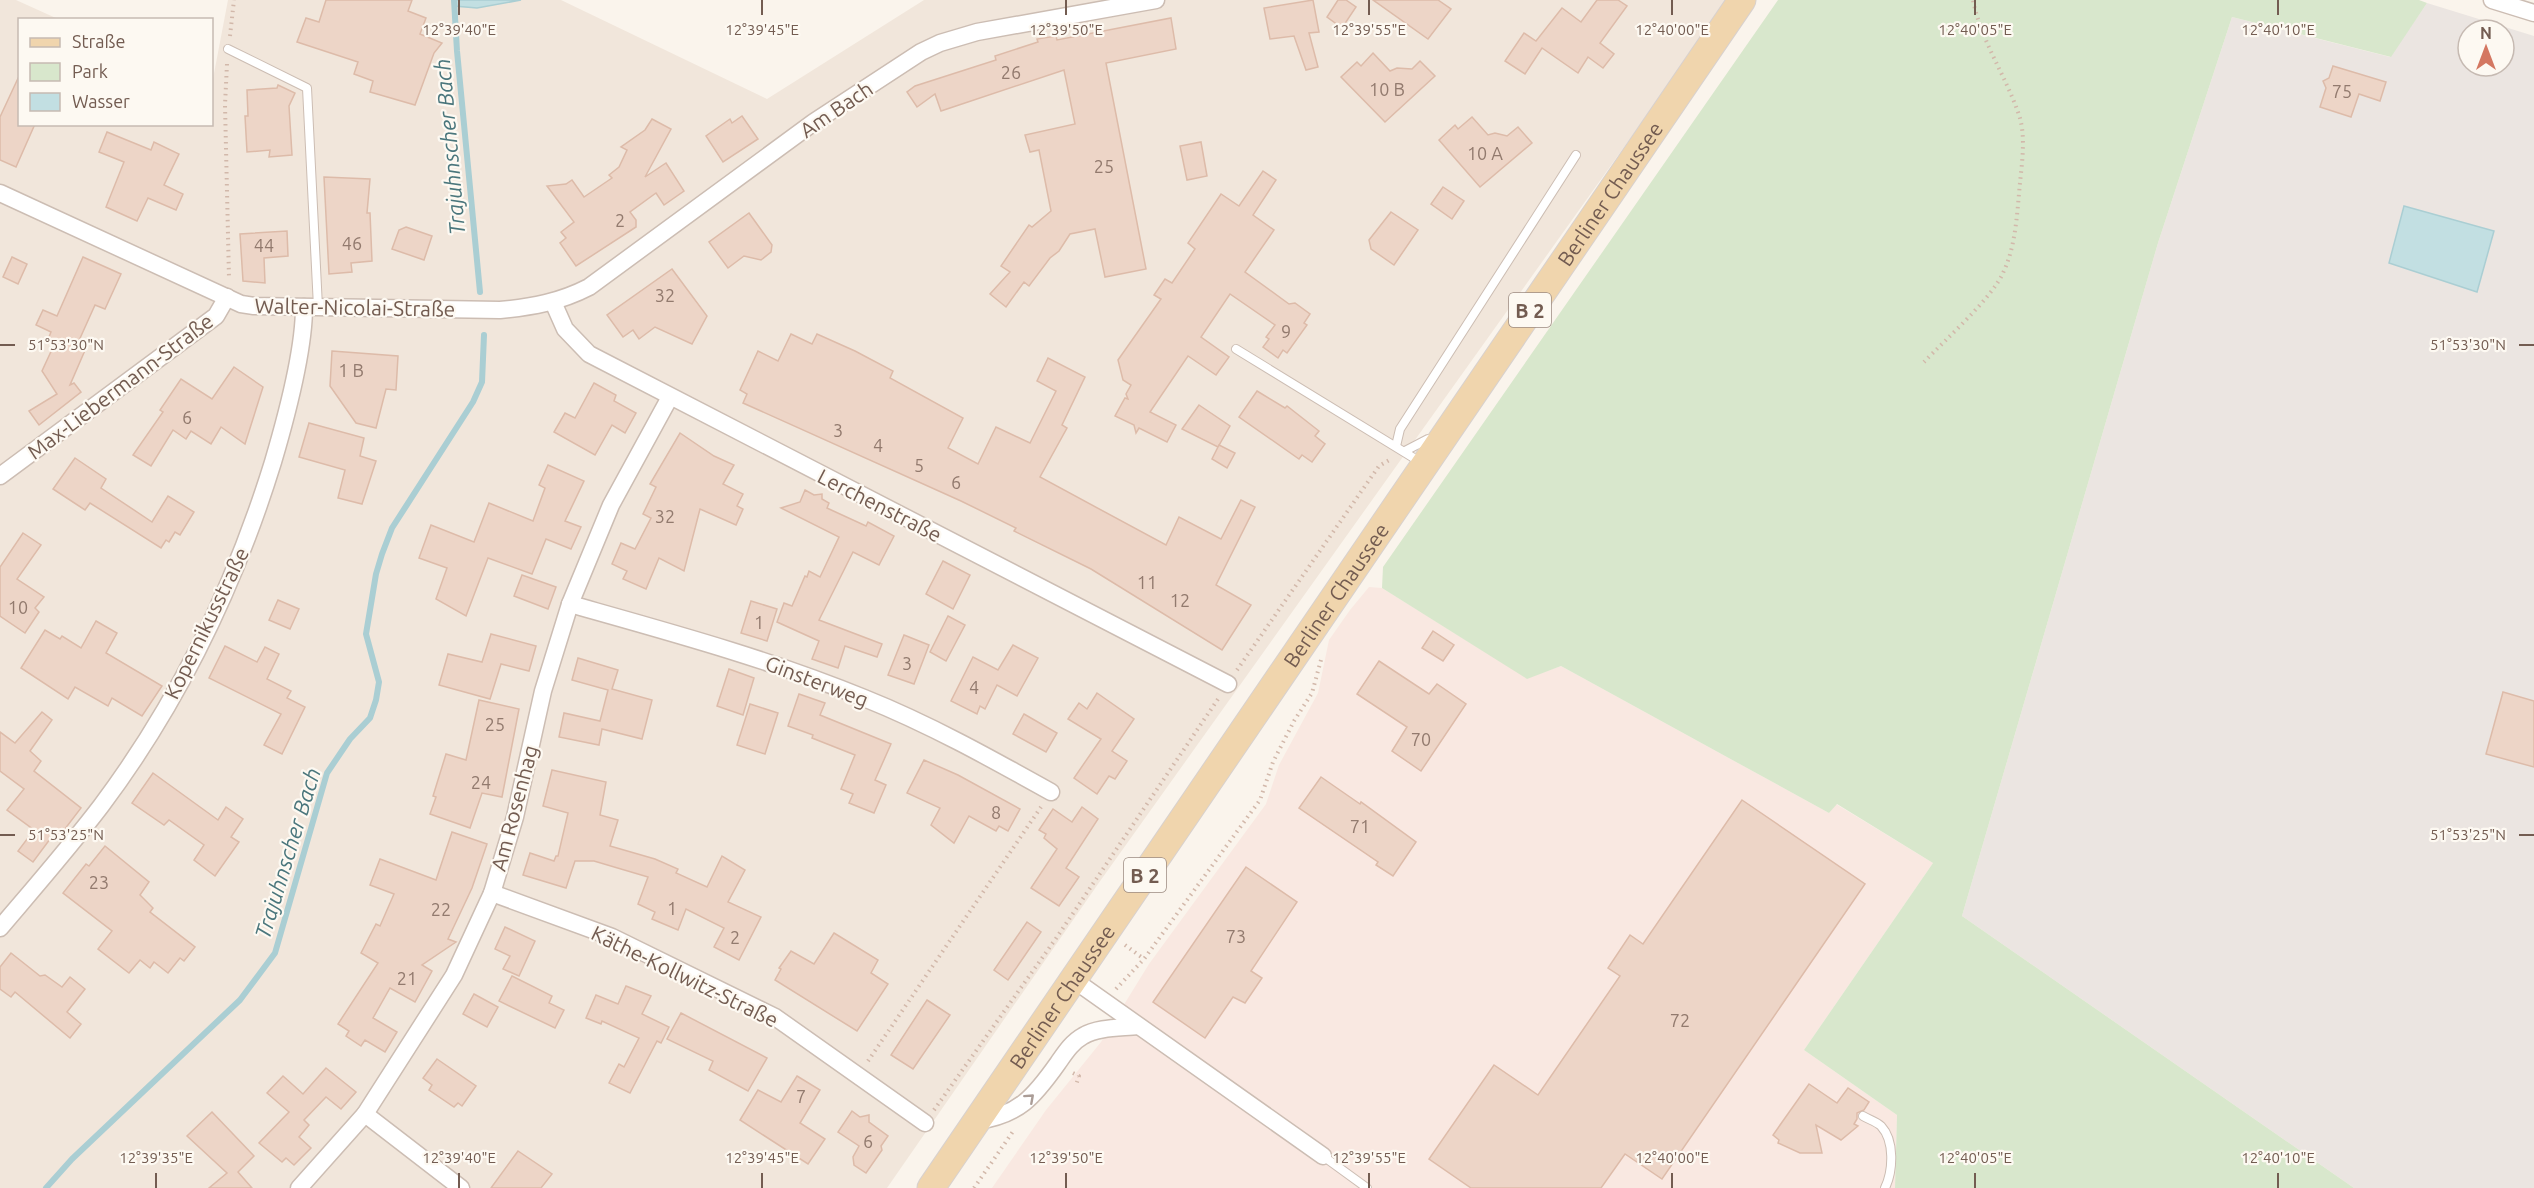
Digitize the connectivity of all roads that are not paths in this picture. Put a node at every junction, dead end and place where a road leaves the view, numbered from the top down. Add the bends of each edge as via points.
1 (1156, 0) edge
2 (1742, 0) edge
3 (2492, 0) edge
4 (2534, 14) edge
5 (228, 49) road end
6 (1576, 155) dead end
7 (0, 193) edge
8 (227, 297) junction
9 (553, 302) junction
10 (311, 307) junction
11 (1236, 349) dead end
12 (670, 397) junction
13 (1396, 446) junction
14 (1423, 453) junction
15 (0, 476) edge
16 (570, 604) junction
17 (1228, 684) dead end
18 (1051, 792) road end
19 (492, 893) junction
20 (0, 928) edge
21 (1074, 981) junction
22 (1138, 1026) junction
23 (365, 1114) junction
24 (1863, 1116) dead end
25 (977, 1121) junction
26 (925, 1123) road end
27 (1323, 1156) joint
28 (299, 1188) edge
29 (461, 1188) edge
30 (931, 1188) edge
31 (1367, 1188) edge
32 (1885, 1188) edge

1 - 9 street, Am Bach via 977,32 940,43 814,122 596,283
2 - 14 main road, Berliner Chaussee / B 2
3 - 4 street
5 - 10 lane via 307,88
6 - 13 lane via 1400,429
7 - 8 street, Walter-Nicolai-Straße
8 - 10 street, Walter-Nicolai-Straße via 254,306
8 - 15 street, Max-Liebermann-Straße via 216,316
9 - 10 street, Walter-Nicolai-Straße via 500,310
9 - 12 street, Lerchenstraße via 565,329 589,354
10 - 20 street, Kopernikusstraße via 282,434 247,538 203,640 168,703 102,804
11 - 13 lane
12 - 16 street, Am Rosenhag via 611,505
12 - 17 street, Lerchenstraße
13 - 14 lane
14 - 21 main road, Berliner Chaussee / B 2
16 - 18 street, Ginsterweg via 747,655 865,698 958,740
16 - 19 street, Am Rosenhag via 543,691 515,817
19 - 23 street, Am Rosenhag via 454,975
19 - 26 street, Käthe-Kollwitz-Straße via 612,937 775,1017
21 - 22 street
21 - 25 main road, Berliner Chaussee / B 2
25 -> 22 street via 1010,1112 1028,1101 1068,1048 1084,1034
22 - 27 street
23 - 28 street, Am Rosenhag
23 - 29 street
24 - 32 lane via 1881,1126 1888,1141 1892,1165
25 - 30 main road, Berliner Chaussee / B 2
27 - 31 lane

